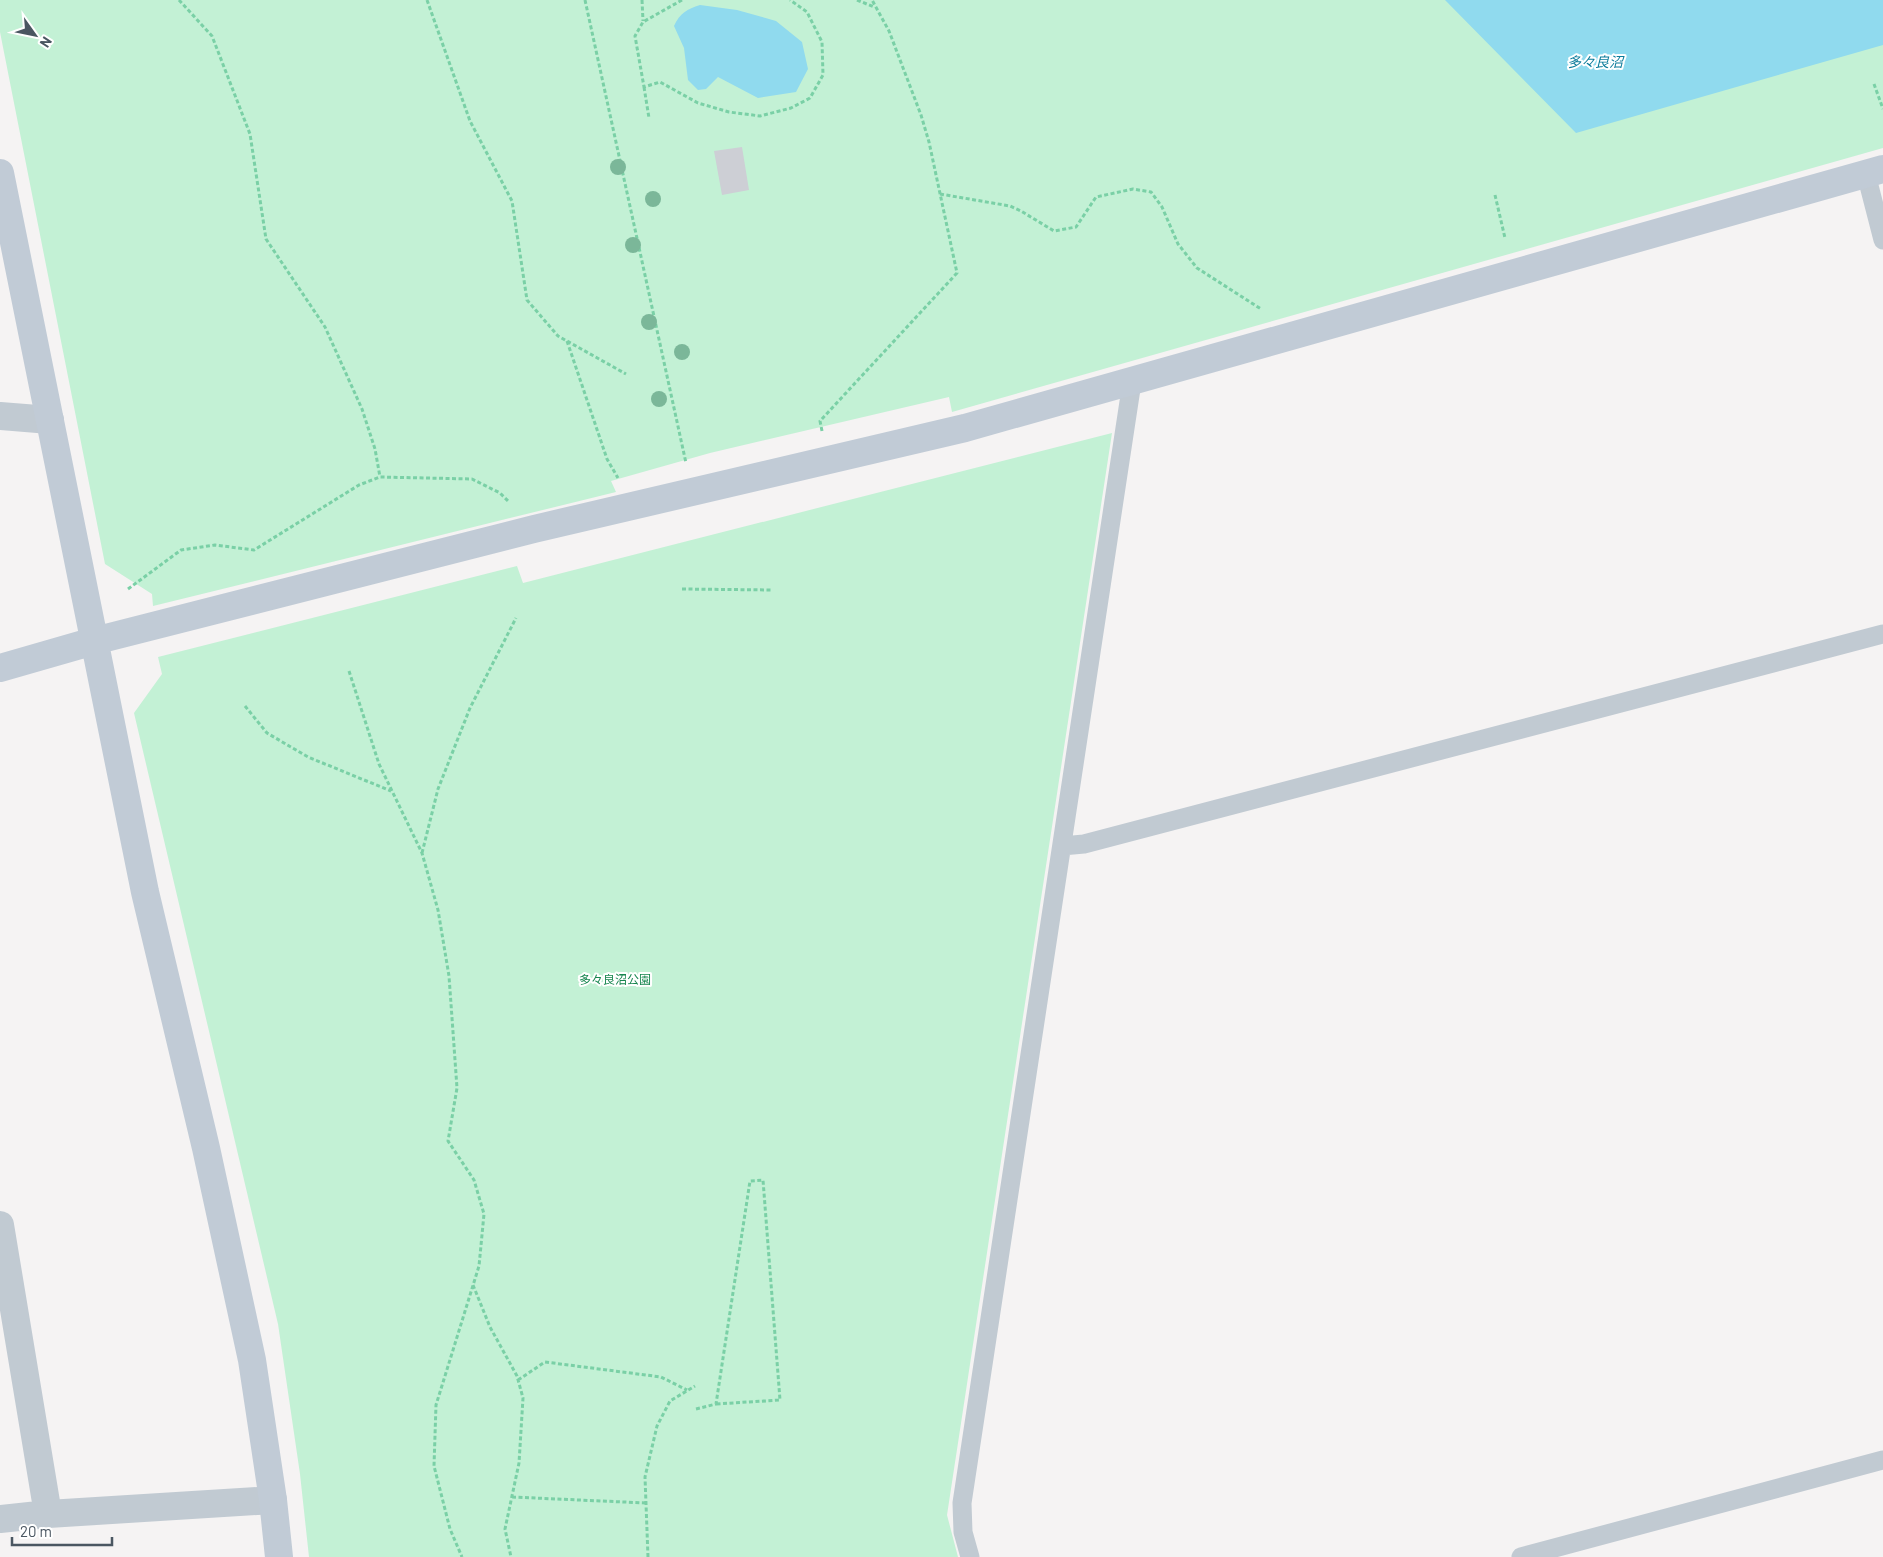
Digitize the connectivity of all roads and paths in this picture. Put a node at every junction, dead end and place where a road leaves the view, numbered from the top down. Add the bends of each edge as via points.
1 (180, 0) edge
2 (428, 0) edge
3 (585, 0) edge
4 (642, 0) edge
5 (682, 0) edge
6 (790, 0) edge
7 (857, 0) edge
8 (872, 0) edge
9 (874, 8) junction
10 (643, 22) junction
11 (1874, 84) dead end
12 (644, 86) junction
13 (1883, 110) edge
14 (649, 118) dead end
15 (1875, 171) edge
16 (0, 174) edge
17 (940, 194) junction
18 (1495, 196) dead end
19 (1505, 238) dead end
20 (1883, 240) edge
21 (1261, 309) dead end
22 (567, 341) junction
23 (626, 374) dead end
24 (1132, 382) junction
25 (0, 416) edge
26 (50, 420) junction
27 (823, 435) dead end
28 (687, 468) dead end
29 (380, 477) junction
30 (621, 484) dead end
31 (534, 529) junction
32 (128, 589) dead end
33 (682, 589) dead end
34 (772, 590) dead end
35 (516, 618) dead end
36 (1883, 634) edge
37 (94, 641) junction
38 (0, 668) edge
39 (350, 671) dead end
40 (245, 706) dead end
41 (392, 791) junction
42 (1062, 846) junction
43 (422, 853) junction
44 (0, 1225) edge
45 (473, 1285) junction
46 (518, 1380) junction
47 (695, 1386) dead end
48 (687, 1390) junction
49 (716, 1404) junction
50 (696, 1410) dead end
51 (1883, 1460) edge
52 (512, 1497) junction
53 (273, 1500) junction
54 (646, 1503) junction
55 (48, 1514) junction
56 (0, 1519) edge
57 (279, 1557) edge
58 (462, 1557) edge
59 (511, 1557) edge
60 (648, 1557) edge
61 (970, 1557) edge
62 (1521, 1557) edge

1 - 29 path via 212,36 250,134 266,239 325,327 362,409 376,450
2 - 22 path via 470,121 512,201 527,300 558,336
3 - 28 path
4 - 10 path
5 - 10 path
6 - 12 path via 807,12 822,42 822,75 810,98 791,108 760,116 698,103 660,82
7 - 9 path
8 - 9 path
9 - 17 path via 889,31 911,87 929,142
10 - 12 path via 635,36
11 - 13 path
12 - 14 path
15 - 20 lane
15 - 24 street
16 - 26 street
17 - 21 path via 1010,206 1054,231 1076,227 1096,197 1133,190 1151,192 1162,207 1178,244 1197,268
17 - 27 path via 957,273 820,420
18 - 19 path
22 - 23 path
22 - 30 path via 607,459
24 - 31 street via 946,433
24 - 42 lane
25 - 26 street
26 - 37 street
29 - 31 path via 472,479 500,493
29 - 32 path via 359,486 254,550 215,545 181,550
31 - 37 street
33 - 34 path
35 - 43 path via 470,708 438,789
36 - 42 lane via 1084,844
37 - 38 street
37 - 53 street via 145,892 252,1360
39 - 41 path via 379,764
40 - 41 path via 267,733 308,757
41 - 43 path
42 - 61 lane via 962,1503 963,1532
43 - 45 path via 438,910 453,1017 457,1088 448,1141 474,1180 484,1214 479,1266
44 - 55 street
45 - 46 path via 490,1327
45 - 58 path via 436,1405 434,1466 450,1529
46 - 48 path via 545,1362 661,1377
46 - 52 path via 523,1398 519,1463
47 - 48 path
48 - 54 path via 670,1401 657,1426 645,1477
49 - 49 path via 750,1181 763,1180 780,1400
49 - 50 path
51 - 62 lane
52 - 54 path
52 - 59 path via 506,1529
53 - 55 street
53 - 57 street
54 - 60 path
55 - 56 street

